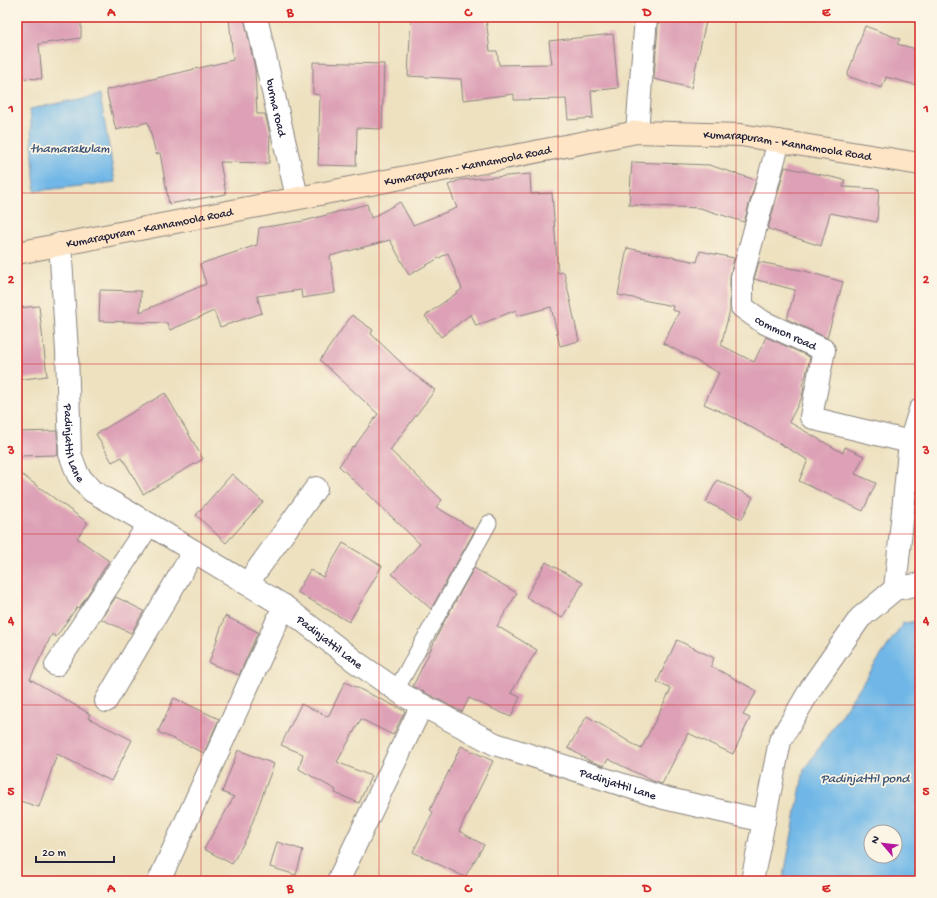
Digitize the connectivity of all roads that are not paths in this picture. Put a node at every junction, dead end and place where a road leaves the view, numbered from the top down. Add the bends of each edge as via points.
1 (256, 17) edge
2 (646, 17) edge
3 (637, 132) junction
4 (779, 141) junction
5 (920, 164) edge
6 (297, 198) junction
7 (60, 244) junction
8 (17, 253) edge
9 (920, 410) edge
10 (910, 442) junction
11 (316, 488) dead end
12 (489, 523) dead end
13 (149, 524) junction
14 (194, 551) junction
15 (248, 584) junction
16 (920, 584) edge
17 (895, 589) junction
18 (284, 606) junction
19 (56, 665) dead end
20 (396, 690) junction
21 (106, 701) dead end
22 (422, 705) junction
23 (764, 821) junction
24 (159, 881) edge
25 (338, 881) edge
26 (752, 881) edge

1 - 6 street, burma road
2 - 3 street
3 - 4 main road, Kumarapuram - Kannamoola Road via 741,135
3 - 6 main road, Kumarapuram - Kannamoola Road
4 - 5 main road, Kumarapuram - Kannamoola Road
4 - 10 street, common road via 742,277 742,307 763,322 824,350 810,417
6 - 7 main road, Kumarapuram - Kannamoola Road
7 - 8 main road, Kumarapuram - Kannamoola Road
7 - 13 street, Padinjattil Lane via 70,454 78,475 92,490
9 - 10 street
10 - 17 street
11 - 15 street
12 - 20 lane
13 - 14 street, Padinjattil Lane
13 - 19 street
14 - 15 street, Padinjattil Lane
14 - 21 street
15 - 18 street, Padinjattil Lane
16 - 17 street
17 - 23 street via 860,618 813,685 780,741
18 - 20 street, Padinjattil Lane
18 - 24 street
20 - 22 street, Padinjattil Lane
22 - 23 street, Padinjattil Lane via 495,744 664,798
22 - 25 street
23 - 26 street

